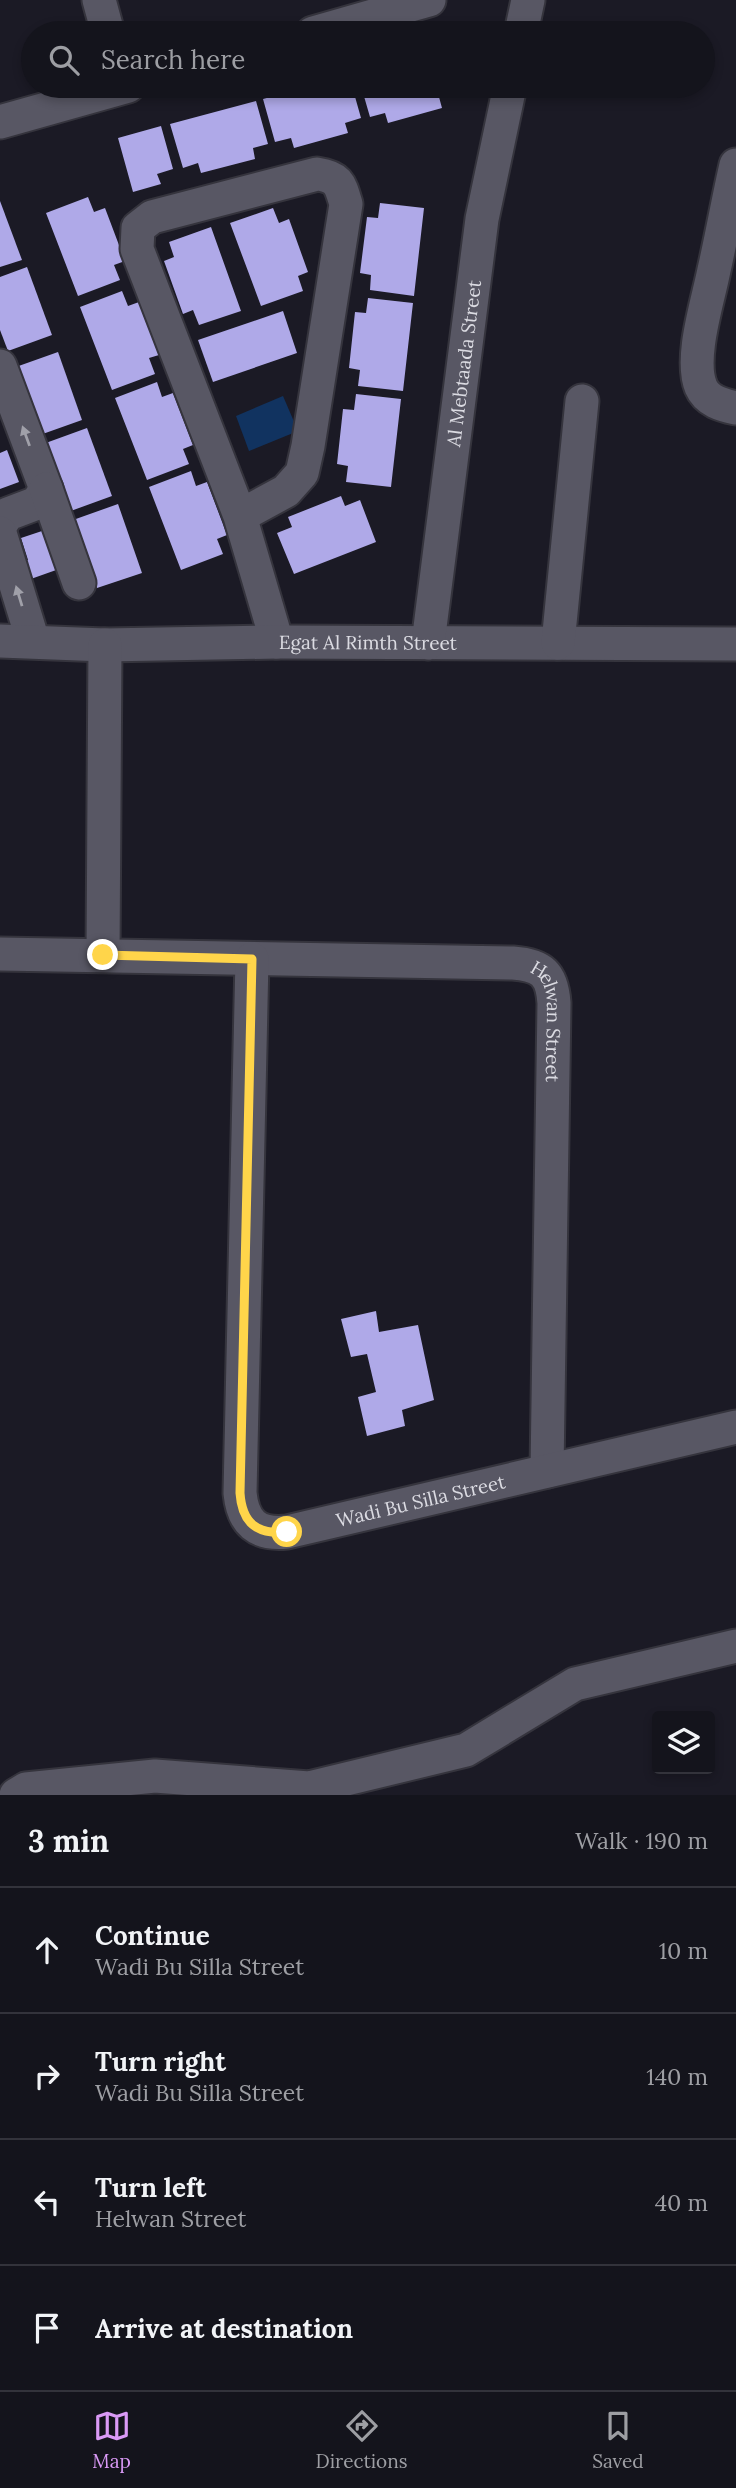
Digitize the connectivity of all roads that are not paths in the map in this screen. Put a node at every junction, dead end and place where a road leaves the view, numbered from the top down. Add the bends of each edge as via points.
1 (99, 0) edge
2 (429, 0) edge
3 (528, 0) edge
4 (105, 21) edge
5 (355, 21) edge
6 (524, 21) edge
7 (83, 98) edge
8 (507, 98) edge
9 (0, 122) edge
10 (736, 165) edge
11 (0, 366) edge
12 (582, 401) dead end
13 (736, 408) edge
14 (46, 489) junction
15 (240, 516) junction
16 (0, 525) edge
17 (0, 533) edge
18 (79, 583) dead end
19 (0, 641) edge
20 (33, 641) junction
21 (277, 642) junction
22 (428, 643) junction
23 (558, 643) junction
24 (736, 644) edge
25 (105, 645) junction
26 (0, 954) edge
27 (103, 955) junction
28 (252, 959) junction
29 (736, 1427) edge
30 (547, 1471) junction
31 (736, 1646) edge
32 (16, 1795) edge

1 - 4 street
2 - 5 street
3 - 6 street
7 - 9 street
8 - 22 street, Al Mebtaada Street via 482,219
10 - 13 street via 701,335 698,373 706,396
14 -> 11 street
12 - 23 street
14 - 16 street via 37,503 8,514
14 - 18 street
15 - 15 street via 137,248 138,228 152,217 317,174 331,176 341,186 346,204 302,473 286,491
15 - 21 street
20 -> 17 street
19 - 20 street, Egat Al Rimth Street
20 - 25 street, Egat Al Rimth Street
21 - 22 street, Egat Al Rimth Street
21 - 25 street, Egat Al Rimth Street
22 - 23 street, Egat Al Rimth Street
23 - 24 street, Egat Al Rimth Street
25 - 27 street
26 - 27 street, Helwan Street
27 - 28 street, Helwan Street
28 - 30 street, Helwan Street via 530,964 544,972 553,986
28 - 30 street, Wadi Bu Silla Street via 240,1493 248,1520 259,1529 287,1532
29 - 30 street, Wadi Bu Silla Street
31 - 32 street via 575,1684 466,1750 309,1788 155,1776 26,1790

